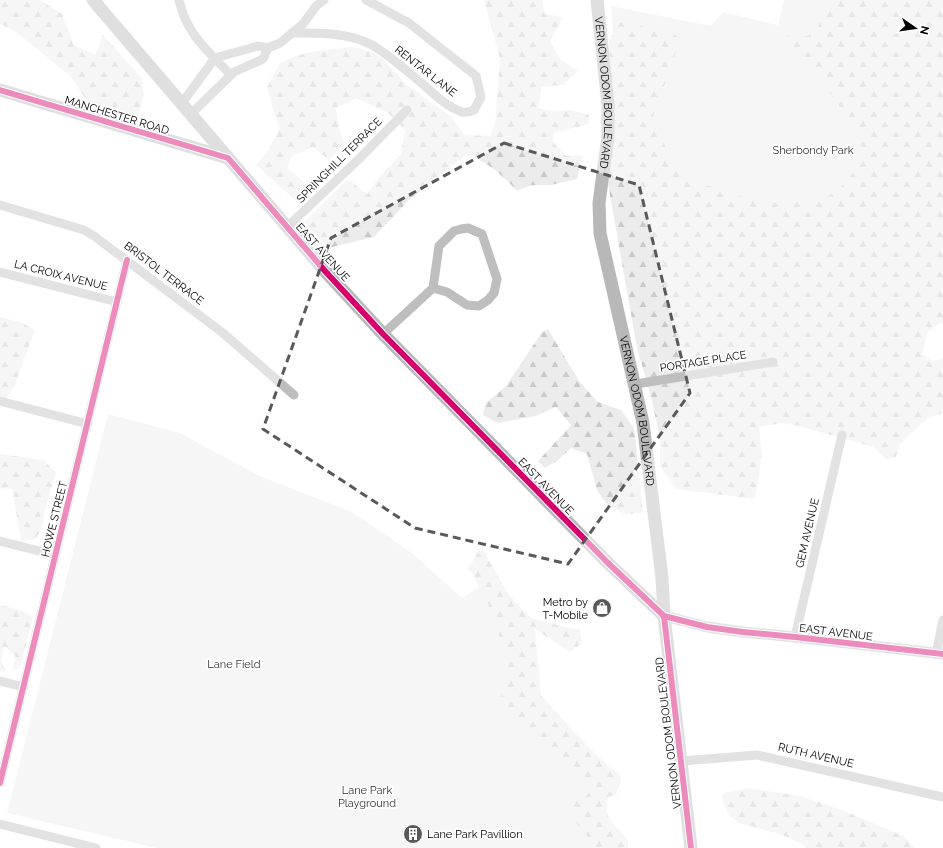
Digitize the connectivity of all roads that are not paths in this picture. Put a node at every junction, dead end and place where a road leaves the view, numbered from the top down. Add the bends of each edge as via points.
1 (93, 0) edge
2 (179, 0) edge
3 (324, 0) edge
4 (366, 0) edge
5 (597, 0) edge
6 (292, 33) junction
7 (268, 48) junction
8 (215, 58) junction
9 (231, 75) junction
10 (0, 90) edge
11 (182, 103) junction
12 (407, 110) dead end
13 (191, 114) junction
14 (228, 158) junction
15 (0, 205) edge
16 (287, 227) junction
17 (127, 260) junction
18 (0, 272) edge
19 (434, 288) junction
20 (117, 302) junction
21 (383, 334) junction
22 (773, 362) dead end
23 (636, 384) junction
24 (294, 395) dead end
25 (0, 401) edge
26 (88, 424) junction
27 (842, 434) dead end
28 (0, 541) edge
29 (55, 555) junction
30 (664, 616) junction
31 (943, 620) edge
32 (795, 637) junction
33 (940, 654) edge
34 (0, 681) edge
35 (24, 687) junction
36 (682, 761) junction
37 (0, 783) edge
38 (943, 797) edge
39 (0, 824) edge
40 (96, 848) edge
41 (691, 848) edge

1 - 11 main road, EAST AVENUE
2 - 8 street via 182,13 195,38
3 - 6 street
4 - 6 street, RENTAR LANE via 409,23 476,76 481,97 474,110 467,113 445,103 400,64 371,44 350,37 324,33
5 - 23 main road, VERNON ODOM BOULEVARD via 608,105 608,136 599,203 600,233
6 - 7 street via 280,43
7 - 8 street via 258,46
7 - 9 street via 263,58
8 - 9 street
8 - 11 street
9 - 13 street
10 - 14 main road, MANCHESTER ROAD
11 - 13 main road, EAST AVENUE
12 - 16 street, SPRINGHILL TERRACE
13 - 14 main road, EAST AVENUE
14 - 16 main road, EAST AVENUE
15 - 17 street, BRISTOL TERRACE via 84,230
16 - 21 main road, EAST AVENUE
17 - 20 street, HOWE STREET
17 - 24 street, BRISTOL TERRACE via 223,333
18 - 20 street, LA CROIX AVENUE
19 - 19 street via 439,246 454,231 461,229 468,228 482,234 497,279 494,293 488,300 479,306 467,305 447,292
19 - 21 street
20 - 26 street, HOWE STREET
21 - 30 main road, EAST AVENUE via 602,557
22 - 23 street, PORTAGE PLACE
23 - 30 main road, VERNON ODOM BOULEVARD via 662,578
25 - 26 street
26 - 29 street, HOWE STREET
27 - 32 street, GEM AVENUE
28 - 29 street
29 - 35 street, HOWE STREET
30 - 32 street, EAST AVENUE via 707,627
30 - 36 main road, VERNON ODOM BOULEVARD
31 - 33 street
32 - 33 street, EAST AVENUE
34 - 35 street
35 - 37 street, HOWE STREET
36 - 38 street, RUTH AVENUE via 757,755
36 - 41 main road, VERNON ODOM BOULEVARD
39 - 40 street

